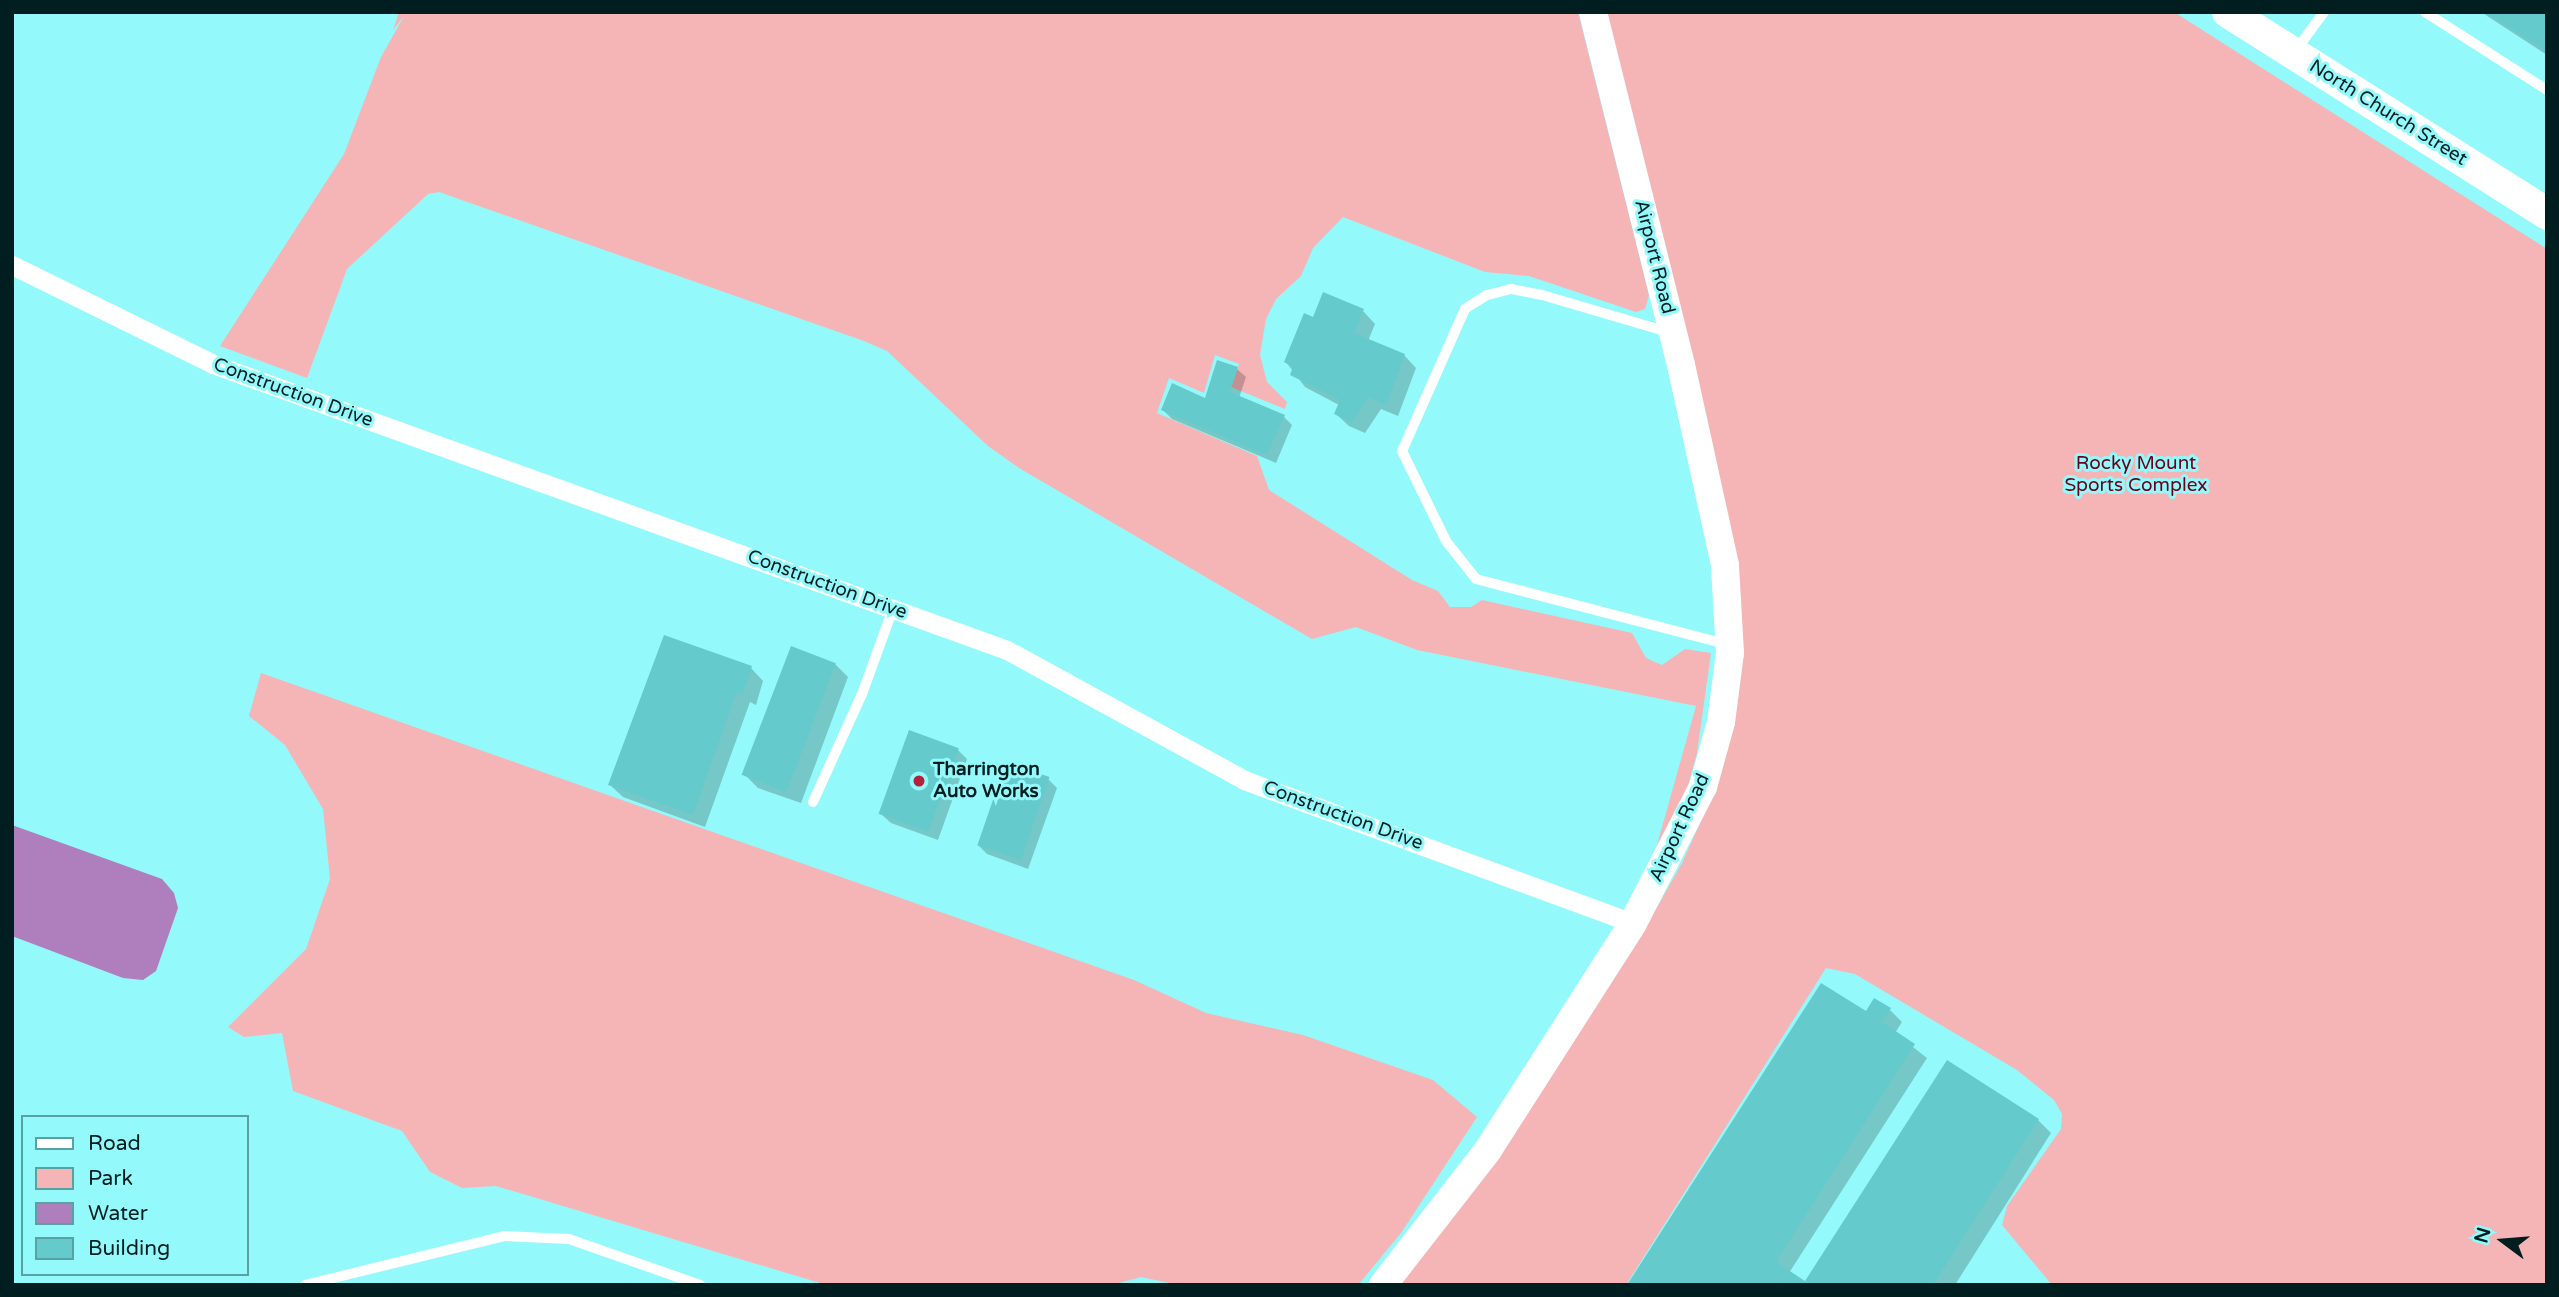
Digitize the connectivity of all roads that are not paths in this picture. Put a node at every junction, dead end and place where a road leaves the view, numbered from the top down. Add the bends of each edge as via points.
1 (1593, 12) edge
2 (2228, 12) edge
3 (2325, 12) edge
4 (2425, 12) edge
5 (2293, 53) junction
6 (2547, 90) edge
7 (2547, 214) edge
8 (12, 265) edge
9 (1673, 333) junction
10 (893, 608) junction
11 (1730, 645) junction
12 (813, 802) dead end
13 (1633, 923) junction
14 (305, 1285) edge
15 (700, 1285) edge
16 (1383, 1285) edge

1 - 9 main road, Airport Road
2 - 5 main road, North Church Street
3 - 5 lane
4 - 6 lane
5 - 7 main road, North Church Street
8 - 10 street, Construction Drive via 212,364
9 - 11 main road, Airport Road via 1725,565
9 - 11 lane via 1542,295 1511,289 1487,295 1465,309 1402,451 1446,541 1476,579
10 - 12 lane via 862,694
10 - 13 street, Construction Drive via 1046,669 1244,780
11 - 13 main road, Airport Road via 1721,722 1703,788
13 - 16 main road, Airport Road via 1488,1150
14 - 15 lane via 504,1236 569,1239

